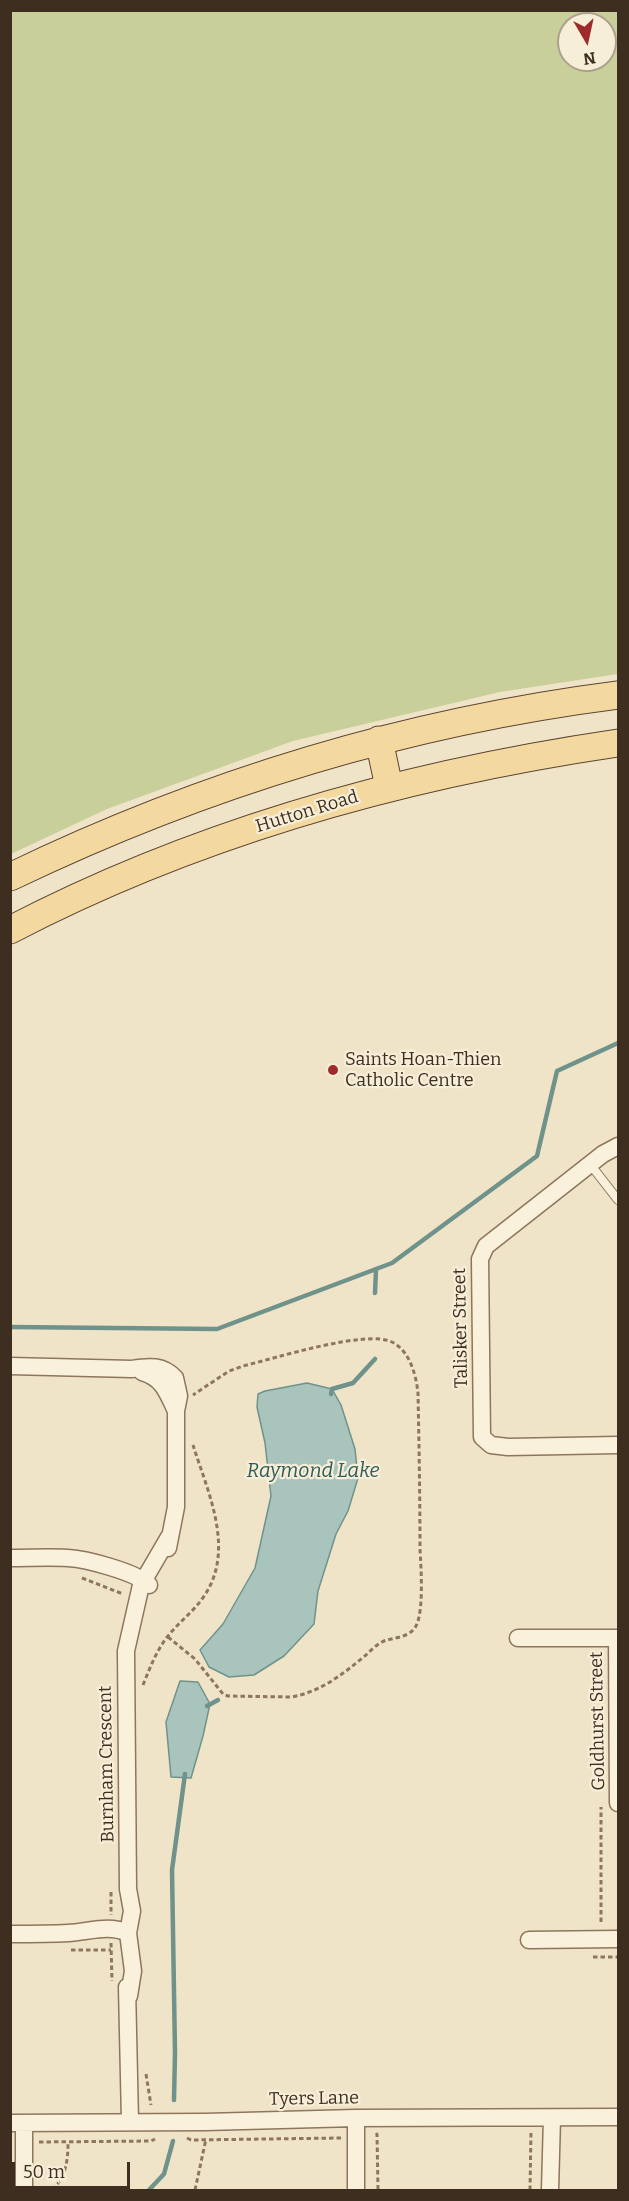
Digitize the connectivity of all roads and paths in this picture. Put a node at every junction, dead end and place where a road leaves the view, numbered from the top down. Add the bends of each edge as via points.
1 (618, 695) edge
2 (379, 741) junction
3 (618, 743) edge
4 (389, 788) junction
5 (10, 877) edge
6 (10, 930) edge
7 (618, 1146) edge
8 (590, 1164) junction
9 (618, 1200) edge
10 (10, 1366) edge
11 (190, 1396) dead end
12 (192, 1438) dead end
13 (618, 1445) edge
14 (10, 1558) edge
15 (82, 1578) dead end
16 (144, 1583) junction
17 (127, 1595) dead end
18 (168, 1636) junction
19 (518, 1638) dead end
20 (618, 1638) edge
21 (140, 1695) dead end
22 (618, 1803) edge
23 (601, 1804) dead end
24 (111, 1892) dead end
25 (591, 1922) dead end
26 (119, 1928) junction
27 (10, 1934) edge
28 (618, 1939) edge
29 (529, 1940) dead end
30 (144, 2068) dead end
31 (151, 2105) dead end
32 (618, 2117) edge
33 (356, 2118) junction
34 (531, 2118) junction
35 (552, 2118) junction
36 (130, 2122) junction
37 (17, 2123) edge
38 (68, 2123) junction
39 (159, 2137) dead end
40 (184, 2137) dead end
41 (356, 2138) junction
42 (206, 2140) junction
43 (68, 2142) junction
44 (24, 2143) junction
45 (24, 2190) edge
46 (53, 2190) edge
47 (195, 2190) edge
48 (356, 2190) edge
49 (378, 2190) edge
50 (530, 2190) edge
51 (550, 2190) edge

1 - 2 main road via 479,717
2 - 4 main road
2 - 5 main road via 188,800
3 - 4 main road, Hutton Road via 486,765
4 - 6 main road, Hutton Road via 295,815 141,869
7 - 8 street, Talisker Street
8 - 9 lane
8 - 13 street, Talisker Street via 486,1246 480,1259 482,1437 491,1445 508,1447
10 - 16 street, Burnham Crescent via 132,1369 158,1379 166,1390 176,1411 176,1507 162,1564
11 - 18 path via 243,1366 354,1340 385,1340 401,1349 414,1371 418,1393 419,1617 411,1633 375,1646 331,1682 291,1697 223,1694 195,1659
12 - 18 path via 214,1508 218,1556 203,1598
14 - 16 street via 70,1558 118,1569
15 - 17 path
16 - 26 street, Burnham Crescent via 140,1618 129,1638 126,1663 128,1889 132,1911
18 - 21 path via 153,1659
19 - 20 street
20 - 22 street, Goldhurst Street
23 - 25 path via 602,1922
24 - 26 path
26 - 27 street
26 - 36 street, Burnham Crescent via 133,1971 129,1996
28 - 29 street
30 - 31 path
32 - 35 street, Tyers Lane
33 - 34 street, Tyers Lane
33 - 36 street, Tyers Lane
33 - 41 street
34 - 35 street, Tyers Lane
34 - 50 path
35 - 51 street
36 - 38 street, Tyers Lane
37 - 38 street, Tyers Lane
37 - 44 street
38 - 43 path
39 - 43 path via 151,2141
40 - 42 path
41 - 42 path
41 - 48 street
41 - 49 path via 377,2134
42 - 47 path
43 - 44 path
43 - 46 path via 65,2172
44 - 45 street

